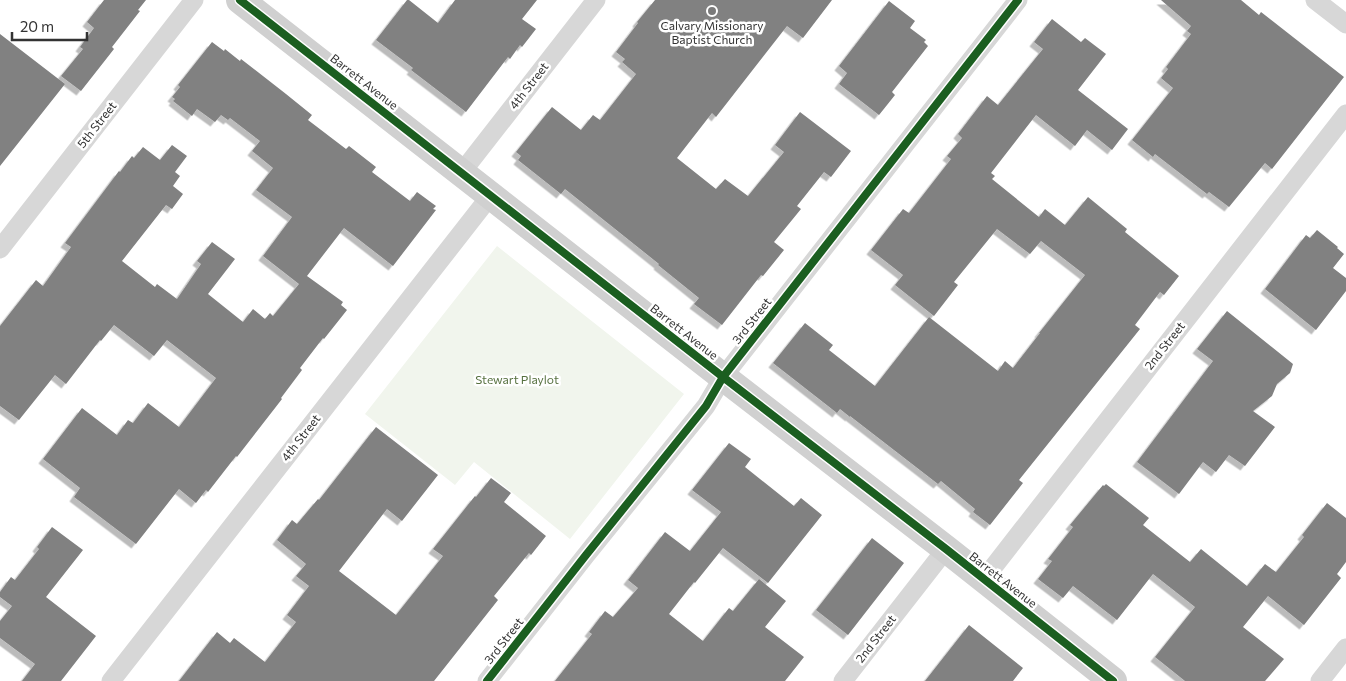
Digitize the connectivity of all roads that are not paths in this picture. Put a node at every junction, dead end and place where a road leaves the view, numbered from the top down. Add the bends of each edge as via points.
1 (194, 0) edge
2 (240, 0) edge
3 (596, 0) edge
4 (1018, 0) edge
5 (1315, 0) edge
6 (1346, 24) edge
7 (1346, 114) edge
8 (462, 172) junction
9 (491, 195) junction
10 (0, 249) edge
11 (723, 377) junction
12 (946, 550) junction
13 (984, 579) junction
14 (1346, 648) edge
15 (111, 681) edge
16 (487, 681) edge
17 (843, 681) edge
18 (1113, 681) edge
19 (1320, 681) edge

1 - 10 street, 5th Street
2 - 8 main road, Barrett Avenue
3 - 8 street, 4th Street
4 - 11 street, 3rd Street
5 - 6 street
7 - 13 street, 2nd Street
8 - 9 main road, Barrett Avenue
9 - 11 main road, Barrett Avenue
9 - 15 street, 4th Street
11 - 12 main road, Barrett Avenue
11 - 16 street, 3rd Street via 706,406
12 - 13 main road, Barrett Avenue
12 - 17 street, 2nd Street
13 - 18 main road, Barrett Avenue
14 - 19 street

